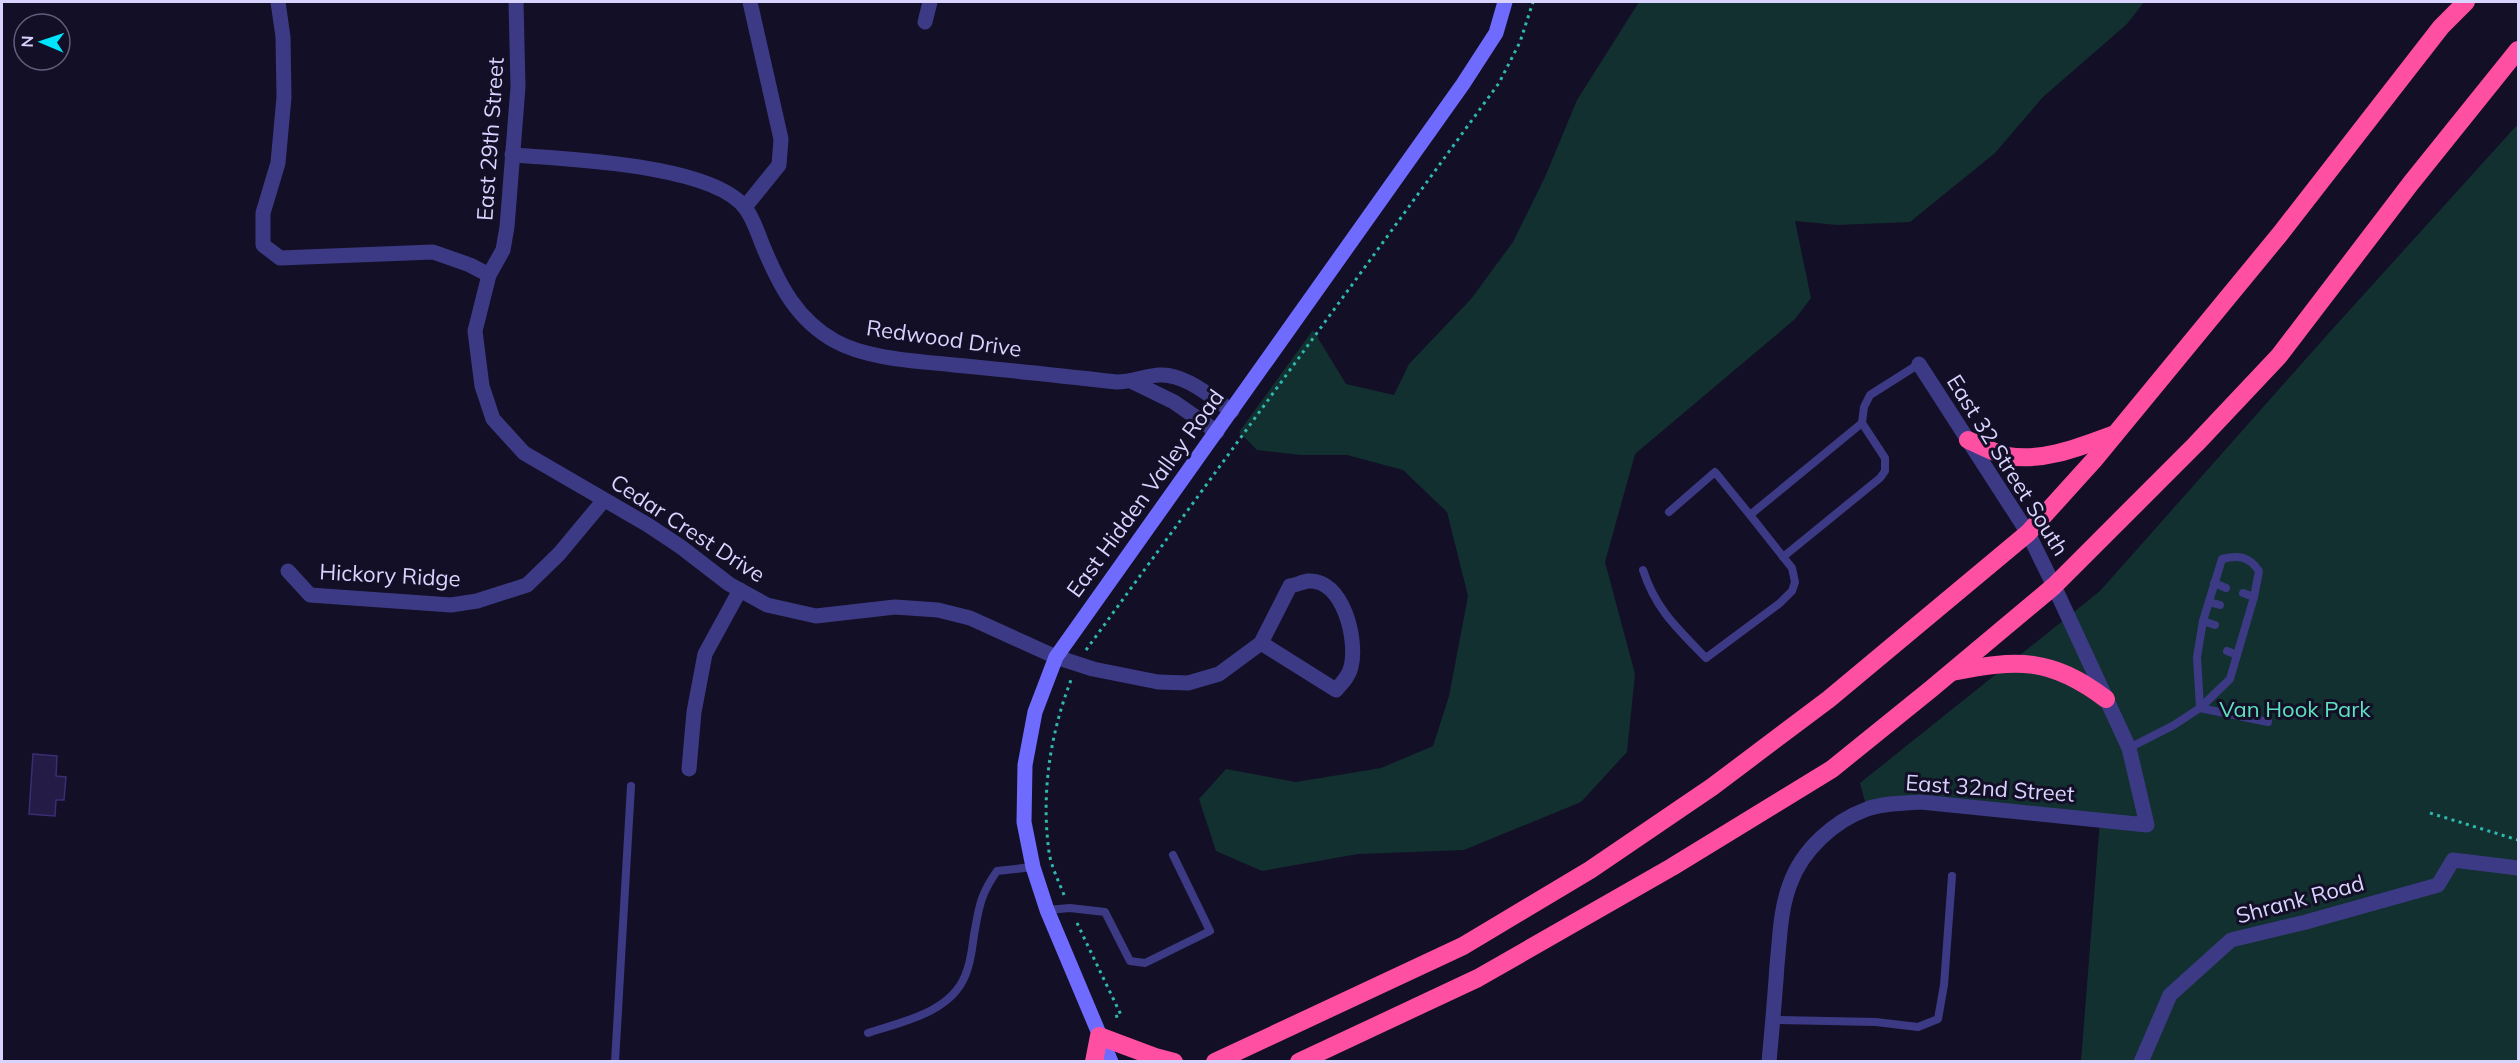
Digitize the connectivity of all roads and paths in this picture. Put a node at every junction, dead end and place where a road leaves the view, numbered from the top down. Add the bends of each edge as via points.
1 (278, 2) edge
2 (516, 2) edge
3 (750, 2) edge
4 (930, 2) edge
5 (1505, 2) edge
6 (1533, 2) edge
7 (2466, 2) edge
8 (924, 22) dead end
9 (2518, 50) edge
10 (512, 155) junction
11 (745, 207) junction
12 (489, 275) junction
13 (1919, 364) joint
14 (1133, 382) junction
15 (1232, 411) junction
16 (1862, 423) junction
17 (1217, 432) junction
18 (2116, 433) junction
19 (1968, 440) junction
20 (604, 500) junction
21 (1669, 512) dead end
22 (1750, 515) junction
23 (2028, 533) junction
24 (1784, 557) junction
25 (1643, 570) dead end
26 (288, 572) dead end
27 (2214, 583) junction
28 (2054, 586) junction
29 (2226, 588) dead end
30 (740, 590) junction
31 (2243, 593) dead end
32 (2254, 597) junction
33 (2208, 602) junction
34 (2220, 605) dead end
35 (2239, 610) dead end
36 (2249, 613) junction
37 (2203, 621) junction
38 (2216, 625) dead end
39 (2233, 630) dead end
40 (2243, 633) junction
41 (2200, 642) junction
42 (1261, 643) junction
43 (2210, 645) dead end
44 (2227, 651) dead end
45 (2237, 655) junction
46 (1056, 657) junction
47 (2086, 657) joint
48 (1077, 664) junction
49 (1950, 673) junction
50 (2106, 699) junction
51 (2200, 708) junction
52 (2268, 722) dead end
53 (2129, 748) junction
54 (689, 770) dead end
55 (631, 786) dead end
56 (2430, 813) dead end
57 (2518, 840) edge
58 (1173, 855) dead end
59 (1033, 867) junction
60 (2518, 868) edge
61 (1952, 876) dead end
62 (1070, 908) junction
63 (1047, 910) junction
64 (1773, 1020) junction
65 (1096, 1030) junction
66 (868, 1033) dead end
67 (1239, 1050) junction
68 (615, 1062) edge
69 (1094, 1062) edge
70 (1111, 1062) edge
71 (1174, 1062) edge
72 (1200, 1062) edge
73 (1215, 1062) edge
74 (1299, 1062) edge
75 (1769, 1062) edge
76 (2141, 1062) edge

1 - 12 street via 284,97 278,163 263,213 263,244 280,258 432,252
2 - 10 street, East 29th Street via 518,87
3 - 11 street via 781,139 779,165
4 - 8 street
5 - 15 main road, East Hidden Valley Road via 1496,33 1463,84
6 - 48 path via 1520,42 1499,83
7 - 18 highway via 2441,27 2280,234
9 - 28 highway via 2279,356
10 - 11 street, Redwood Drive via 620,164 691,177 716,185
10 - 12 street, East 29th Street via 503,250
11 - 14 street, Redwood Drive via 777,280 801,316 836,342 855,350 907,360
12 - 20 street, Cedar Crest Drive via 475,330 482,386 493,419 524,453
13 - 16 lane via 1870,395
13 - 19 street, East 32 Street South
14 - 15 street, Redwood Drive via 1162,374 1175,377
14 - 17 street, Redwood Drive via 1174,402
15 - 17 main road, East Hidden Valley Road
16 - 22 lane
16 - 24 lane via 1885,458 1885,471
17 - 46 main road, East Hidden Valley Road
18 - 19 highway via 2071,451 2032,457 2005,456
18 - 23 highway
19 - 23 street, East 32 Street South
20 - 26 street, Hickory Ridge via 527,585 477,601 451,605 310,595
20 - 30 street, Cedar Crest Drive via 681,547
21 - 22 lane via 1715,472
22 - 24 lane
23 - 28 street, East 32 Street South
23 - 67 highway via 1829,699 1712,788 1590,870 1463,946
24 - 25 lane via 1792,568 1792,591 1706,658 1659,607
27 - 29 lane
27 - 32 lane via 2222,559 2236,555 2252,561 2259,571
27 - 33 lane
28 - 47 street, East 32 Street South
28 - 49 highway
30 - 46 street, Cedar Crest Drive via 766,605 816,616 895,607 938,610 970,618
30 - 54 street via 705,654
31 - 32 lane
32 - 36 lane
33 - 34 lane
33 - 37 lane
35 - 36 lane
36 - 40 lane
37 - 38 lane
37 - 41 lane
39 - 40 lane
40 - 45 lane
41 - 43 lane
41 - 51 lane
42 - 42 street via 1290,586 1310,581 1326,586 1340,599 1352,638 1352,665 1336,690
42 - 48 street, Cedar Crest Drive via 1219,674 1188,683 1158,682
44 - 45 lane
45 - 51 lane via 2230,679
46 - 48 street, Cedar Crest Drive
46 - 59 main road, East Hidden Valley Road via 1035,712 1025,765 1024,822
47 - 50 street, East 32nd Street
48 - 62 path via 1064,698 1045,785 1049,854
49 - 50 highway via 2000,663 2031,664 2065,673
49 - 74 highway via 1832,769 1672,867 1478,978
50 - 53 street, East 32nd Street
51 - 52 lane
51 - 53 lane
53 - 64 street, East 32nd Street via 2147,825 1921,802 1867,809 1842,821 1803,859 1790,883 1781,918
55 - 68 lane
56 - 57 path
58 - 62 lane via 1210,931 1145,963 1130,961 1105,912
59 - 63 main road, East Hidden Valley Road
59 - 66 lane via 997,871 982,892 969,965 955,992 927,1013
60 - 76 street, Shrank Road via 2453,860 2438,885 2231,940 2170,995
61 - 64 lane via 1938,1019 1918,1027
62 - 63 lane
62 - 65 path via 1121,1015
63 - 65 main road, East Hidden Valley Road
64 - 75 street, East 32nd Street
65 - 69 highway
65 - 70 main road, East Hidden Valley Road
65 - 71 highway
67 - 72 highway
67 - 73 highway

